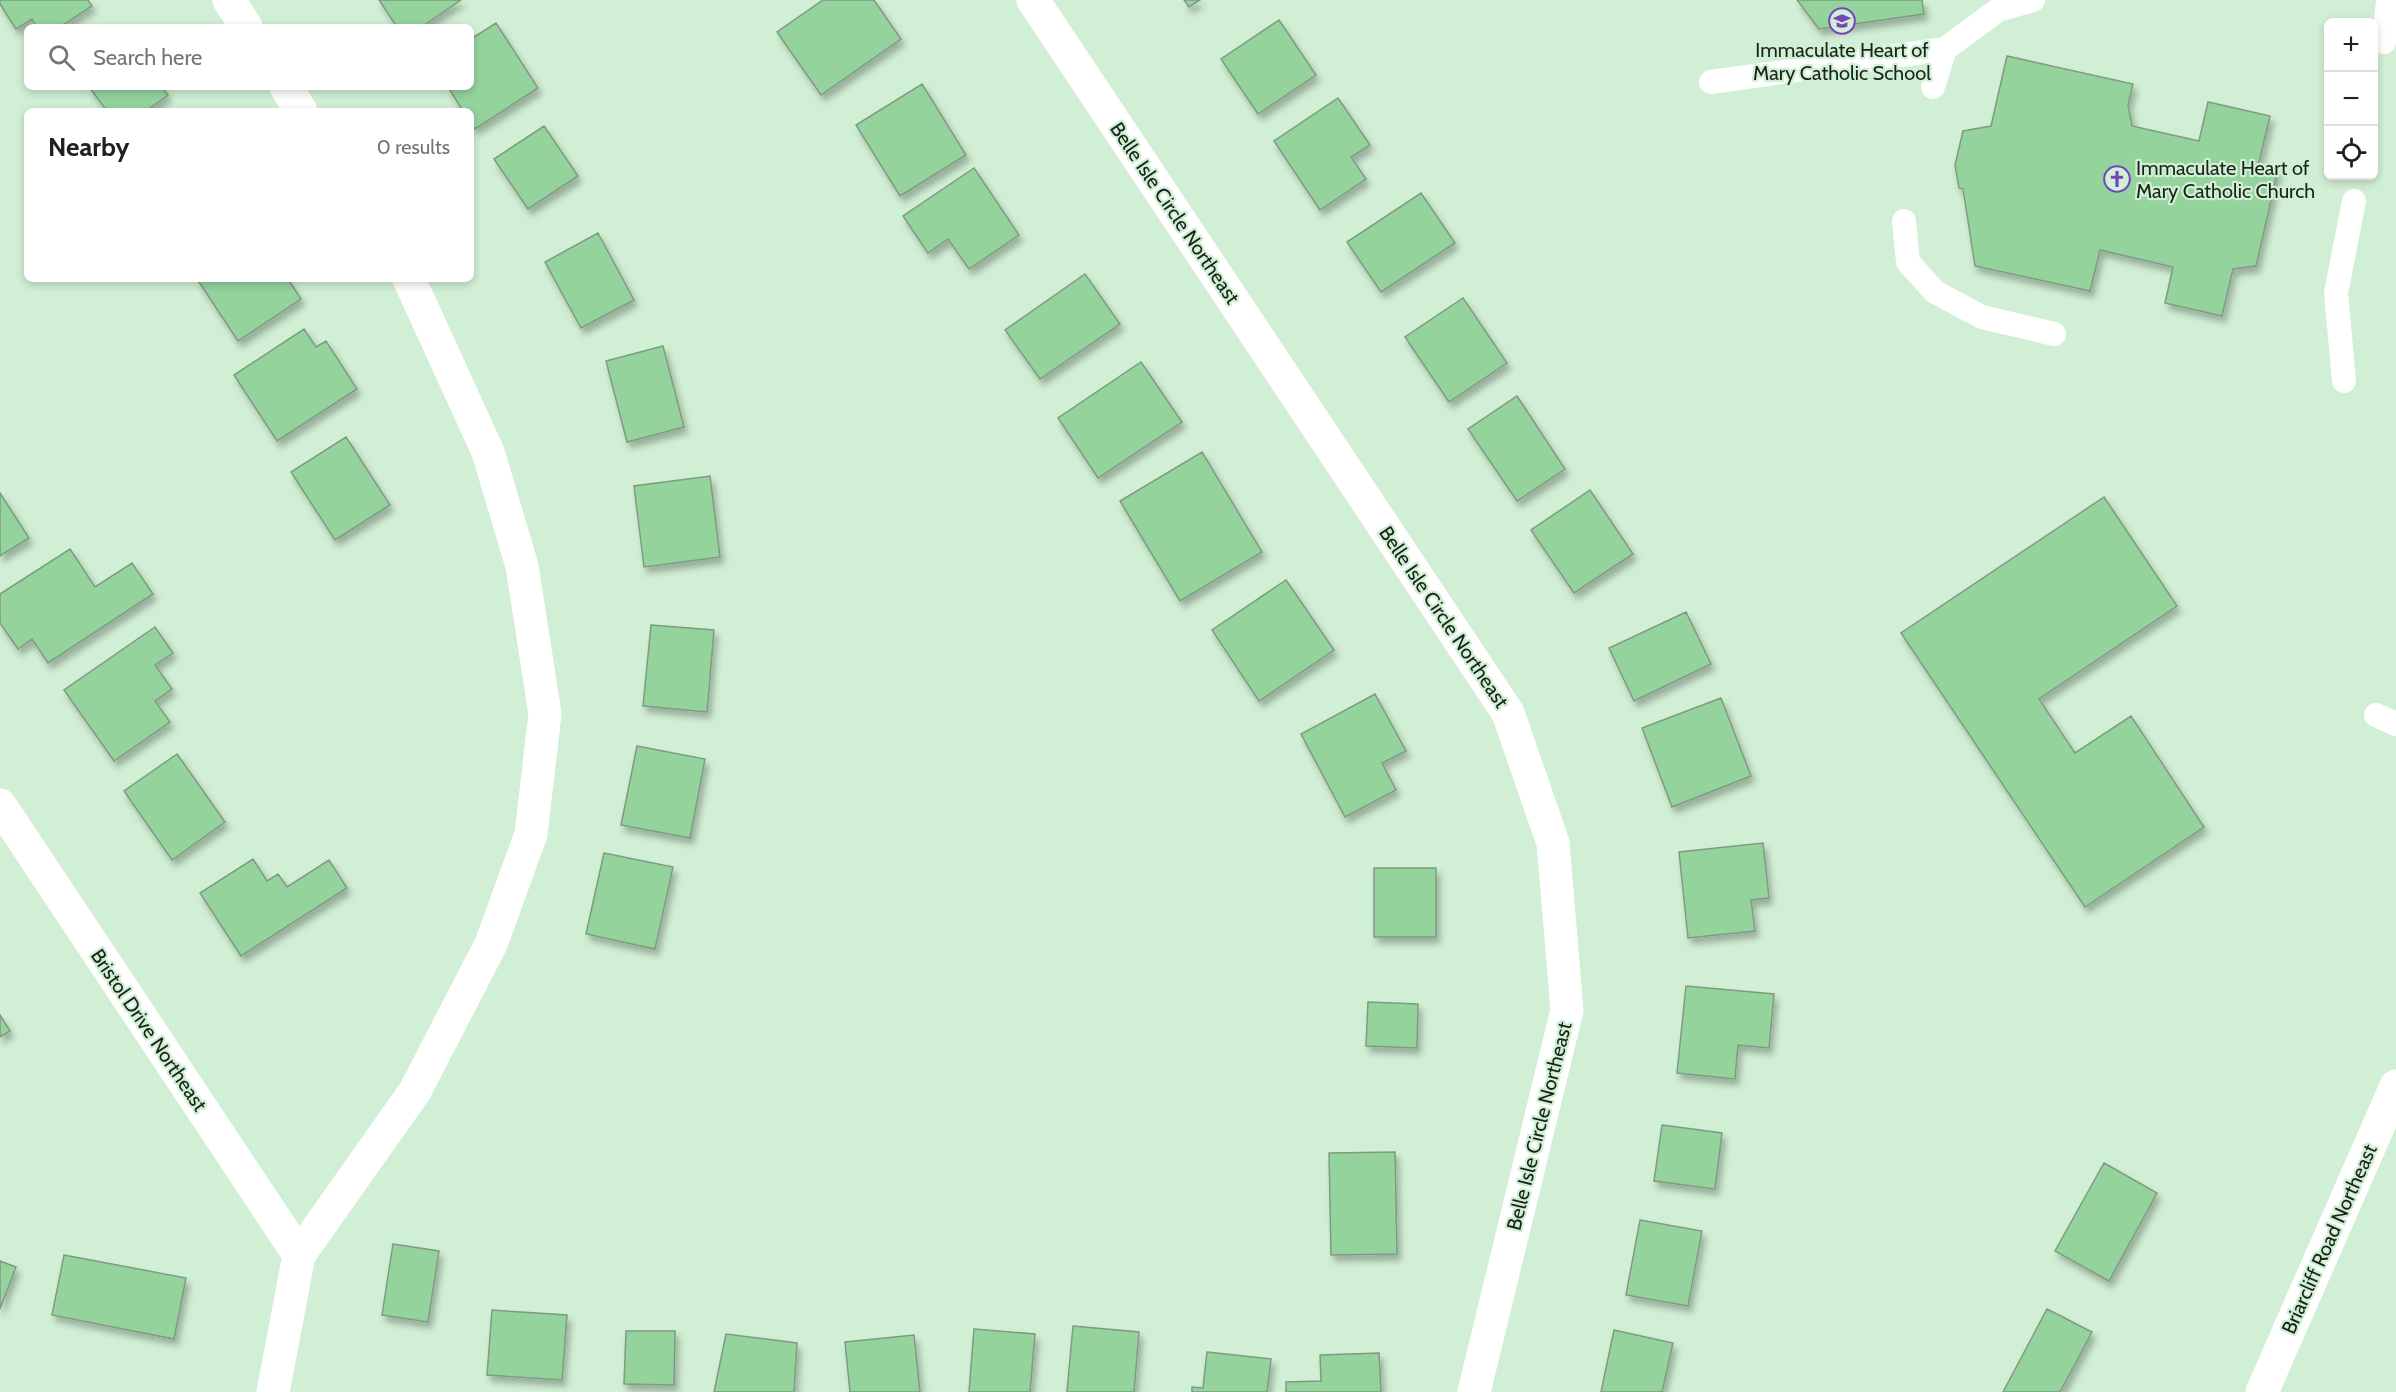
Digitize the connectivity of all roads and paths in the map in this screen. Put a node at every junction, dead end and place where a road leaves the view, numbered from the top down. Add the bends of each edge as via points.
1 (229, 0) edge
2 (1033, 0) edge
3 (2033, 0) edge
4 (2388, 0) edge
5 (244, 24) edge
6 (2384, 42) dead end
7 (1945, 49) junction
8 (1711, 82) dead end
9 (1933, 87) dead end
10 (288, 90) edge
11 (299, 108) edge
12 (2354, 201) dead end
13 (1904, 221) dead end
14 (410, 282) edge
15 (2054, 334) dead end
16 (2344, 381) dead end
17 (0, 805) edge
18 (2396, 1086) edge
19 (299, 1255) junction
20 (273, 1392) edge
21 (1474, 1392) edge
22 (2262, 1392) edge

1 - 5 street
2 - 21 street, Belle Isle Circle Northeast via 1508,713 1553,843 1567,1010
3 - 7 lane via 1998,10
4 - 6 lane
7 - 8 lane
7 - 9 lane
10 - 11 street
12 - 16 lane via 2336,293
13 - 15 lane via 1908,262 1935,292 1982,317
14 - 19 street via 488,452 522,566 545,714 531,834 491,944 414,1091
17 - 19 street, Bristol Drive Northeast
18 - 22 street, Briarcliff Road Northeast
19 - 20 street

